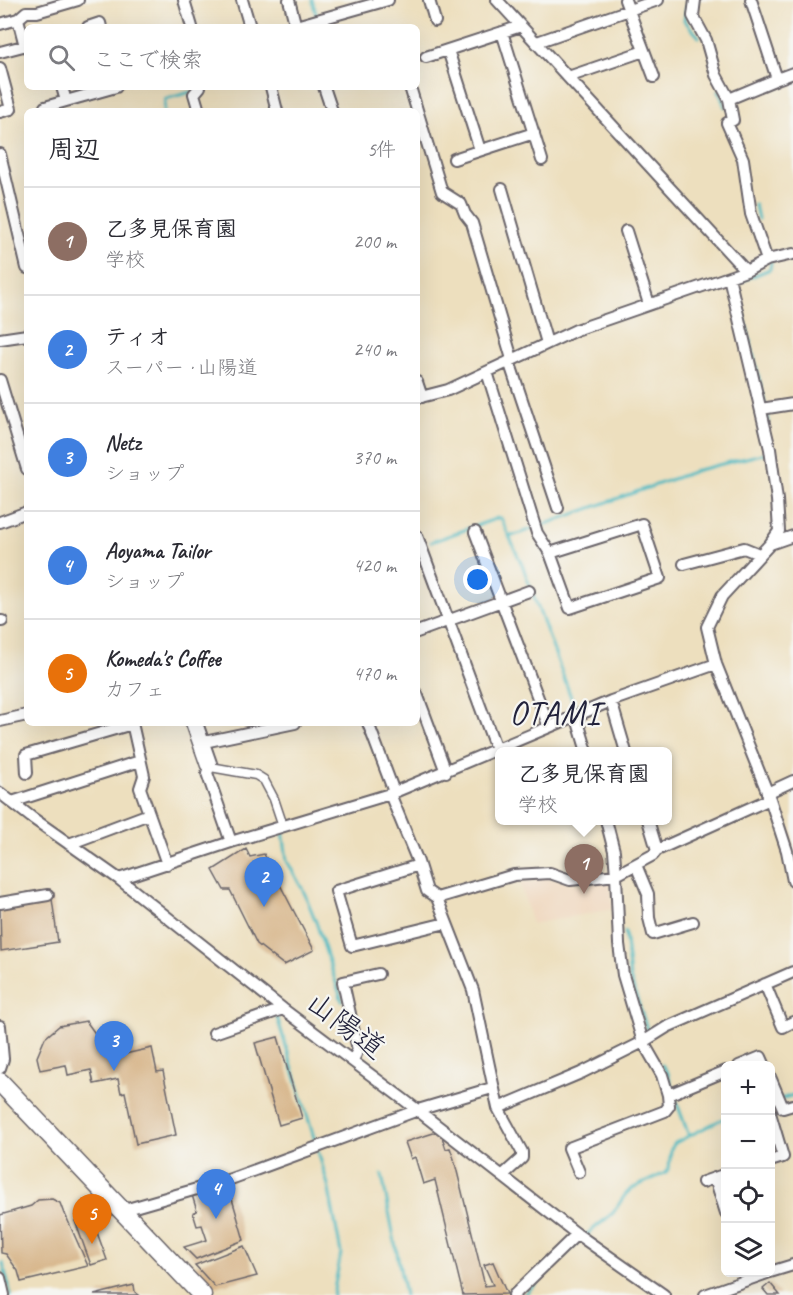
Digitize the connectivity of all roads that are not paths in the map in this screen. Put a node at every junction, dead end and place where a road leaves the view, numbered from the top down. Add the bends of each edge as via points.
1 (23, 0) edge
2 (78, 0) edge
3 (184, 0) edge
4 (242, 0) edge
5 (289, 0) edge
6 (388, 0) edge
7 (429, 0) edge
8 (497, 0) edge
9 (658, 0) edge
10 (695, 0) edge
11 (751, 0) edge
12 (627, 5) edge
13 (22, 15) junction
14 (435, 21) dead end
15 (0, 24) edge
16 (191, 24) edge
17 (249, 24) edge
18 (295, 24) edge
19 (305, 24) edge
20 (521, 26) junction
21 (24, 30) edge
22 (502, 32) junction
23 (537, 42) junction
24 (24, 46) edge
25 (448, 50) junction
26 (644, 51) junction
27 (0, 52) edge
28 (426, 57) dead end
29 (0, 68) edge
30 (793, 74) edge
31 (568, 77) junction
32 (654, 77) dead end
33 (777, 79) junction
34 (63, 90) edge
35 (106, 90) edge
36 (197, 90) edge
37 (272, 90) edge
38 (325, 90) edge
39 (411, 90) edge
40 (66, 101) junction
41 (729, 102) junction
42 (45, 107) dead end
43 (198, 108) edge
44 (276, 108) edge
45 (331, 108) edge
46 (416, 108) edge
47 (0, 112) edge
48 (420, 120) edge
49 (534, 133) junction
50 (480, 150) junction
51 (0, 154) edge
52 (454, 159) dead end
53 (542, 160) dead end
54 (502, 189) dead end
55 (626, 231) dead end
56 (793, 254) edge
57 (24, 255) edge
58 (770, 259) junction
59 (746, 271) junction
60 (729, 277) junction
61 (649, 304) junction
62 (24, 335) edge
63 (0, 339) edge
64 (547, 343) junction
65 (510, 360) junction
66 (487, 372) junction
67 (0, 380) edge
68 (420, 398) edge
69 (793, 404) edge
70 (764, 408) junction
71 (24, 459) edge
72 (558, 508) dead end
73 (24, 513) edge
74 (0, 522) edge
75 (475, 532) dead end
76 (793, 536) edge
77 (770, 544) junction
78 (420, 548) edge
79 (550, 553) junction
80 (759, 554) junction
81 (684, 564) dead end
82 (529, 591) dead end
83 (501, 601) junction
84 (448, 620) junction
85 (420, 631) edge
86 (716, 664) junction
87 (610, 701) junction
88 (420, 702) edge
89 (24, 716) edge
90 (576, 716) junction
91 (0, 721) edge
92 (122, 726) edge
93 (133, 726) edge
94 (191, 726) edge
95 (198, 726) edge
96 (281, 726) edge
97 (369, 726) edge
98 (549, 727) junction
99 (204, 742) junction
100 (495, 747) edge
101 (503, 747) edge
102 (585, 747) edge
103 (624, 747) edge
104 (495, 750) edge
105 (140, 761) junction
106 (209, 768) junction
107 (446, 772) junction
108 (27, 773) dead end
109 (793, 781) edge
110 (0, 793) edge
111 (392, 793) junction
112 (768, 796) junction
113 (12, 802) junction
114 (149, 814) junction
115 (607, 825) edge
116 (650, 825) edge
117 (283, 826) junction
118 (231, 842) junction
119 (69, 844) junction
120 (657, 850) junction
121 (790, 851) edge
122 (167, 864) junction
123 (419, 865) junction
124 (636, 865) junction
125 (616, 874) junction
126 (120, 879) junction
127 (793, 881) edge
128 (48, 895) dead end
129 (437, 898) junction
130 (0, 903) edge
131 (693, 922) dead end
132 (446, 923) junction
133 (793, 972) edge
134 (378, 974) dead end
135 (765, 984) junction
136 (283, 1009) junction
137 (793, 1022) edge
138 (0, 1026) edge
139 (214, 1033) dead end
140 (648, 1040) junction
141 (353, 1060) junction
142 (749, 1061) edge
143 (763, 1061) edge
144 (0, 1068) edge
145 (721, 1073) edge
146 (0, 1082) edge
147 (775, 1085) edge
148 (492, 1088) junction
149 (672, 1093) junction
150 (784, 1102) edge
151 (498, 1108) junction
152 (418, 1110) junction
153 (775, 1128) edge
154 (775, 1160) edge
155 (579, 1172) dead end
156 (502, 1176) junction
157 (720, 1176) edge
158 (703, 1182) dead end
159 (123, 1213) junction
160 (581, 1237) junction
161 (793, 1265) edge
162 (775, 1270) edge
163 (743, 1277) edge
164 (0, 1278) edge
165 (4, 1295) edge
166 (202, 1295) edge
167 (514, 1295) edge
168 (664, 1295) edge
169 (705, 1295) edge

1 - 13 street
2 - 13 street
3 - 16 street
4 - 17 street
5 - 18 street
6 - 19 street
7 - 14 street
8 - 20 street
9 - 12 street
10 - 41 street via 693,16
11 - 33 street
12 - 23 street
12 - 26 street
13 - 15 street
13 - 21 street
20 - 22 street
20 - 23 street
22 - 25 street
22 - 49 street
23 - 31 street
24 - 27 street
25 - 28 street
25 - 50 street
26 - 31 street
26 - 32 street
29 - 47 street via 11,109
30 - 33 street
31 - 59 street
33 - 41 street
34 - 40 street
35 - 40 street
36 - 43 street via 194,94
37 - 44 street
38 - 45 street
39 - 46 street
40 - 42 street
41 - 58 street via 733,120 727,123 743,159 752,214
48 - 65 street via 442,192 462,204 472,223
49 - 50 street
49 - 53 street
50 - 52 street
51 - 57 street
54 - 64 street
55 - 61 street
56 - 58 street
58 - 59 street
59 - 60 street
60 - 61 street
60 - 70 street
61 - 64 street
62 - 63 street
64 - 65 street
65 - 66 street
65 - 72 street
66 - 68 street
66 - 79 street via 535,527
67 - 71 street
69 - 70 street
70 - 77 street via 779,531
73 - 74 street
75 - 83 street
76 - 77 street
77 - 80 street
78 - 84 street
79 - 79 street via 570,608 660,578 642,524
80 - 81 street via 744,548
80 - 86 street via 722,596 707,627
82 - 83 street
83 - 84 street
83 - 98 street
84 - 85 street
84 - 100 street
86 - 87 street
86 - 112 street
87 - 90 street
87 - 103 street
88 - 107 street
89 - 91 street
90 - 98 street
90 - 102 street
92 - 108 street via 26,755
93 - 105 street
94 - 106 street
95 - 99 street
96 - 99 street
97 - 111 street
98 - 101 street
99 - 106 street
104 - 107 street
105 - 113 street
105 - 114 street via 144,776 140,788
106 - 117 street via 256,774 264,780
106 - 118 street via 207,773
107 - 111 street
109 - 112 street
110 - 113 street, 山陽道
111 - 117 street
111 - 123 street
112 - 120 street
112 - 121 street
113 - 119 street, 山陽道
114 - 119 street
114 - 122 street
115 - 125 street
116 - 120 street
117 - 118 street
118 - 122 street
119 - 126 street, 山陽道
120 - 124 street
121 - 127 street
122 - 126 street
123 - 129 street via 427,891
123 - 132 street via 336,891 352,946
124 - 125 street
124 - 131 street via 648,894 653,934
125 - 129 street via 570,880 550,873 513,875
125 - 140 street via 623,975
126 - 136 street, 山陽道
128 - 130 street
129 - 132 street
132 - 148 street via 475,998
133 - 135 street
134 - 141 street via 343,982 358,1050
135 - 137 street via 783,1027
135 - 140 street via 668,1027
136 - 139 street
136 - 141 street, 山陽道
138 - 144 street
140 - 149 street
140 - 151 street
141 - 152 street, 山陽道
142 - 143 street via 761,1056
145 - 149 street
146 - 159 highway
147 - 150 street
148 - 151 street
148 - 152 street
149 - 155 street via 665,1111 569,1148
151 - 156 street via 522,1152 522,1158
152 - 156 street, 山陽道
152 - 159 street via 228,1180
153 - 154 street via 783,1157
156 - 160 street, 山陽道
157 - 158 street
159 - 166 highway
160 - 167 street
160 - 168 street, 山陽道
161 - 162 street
163 - 169 street
164 - 165 street

